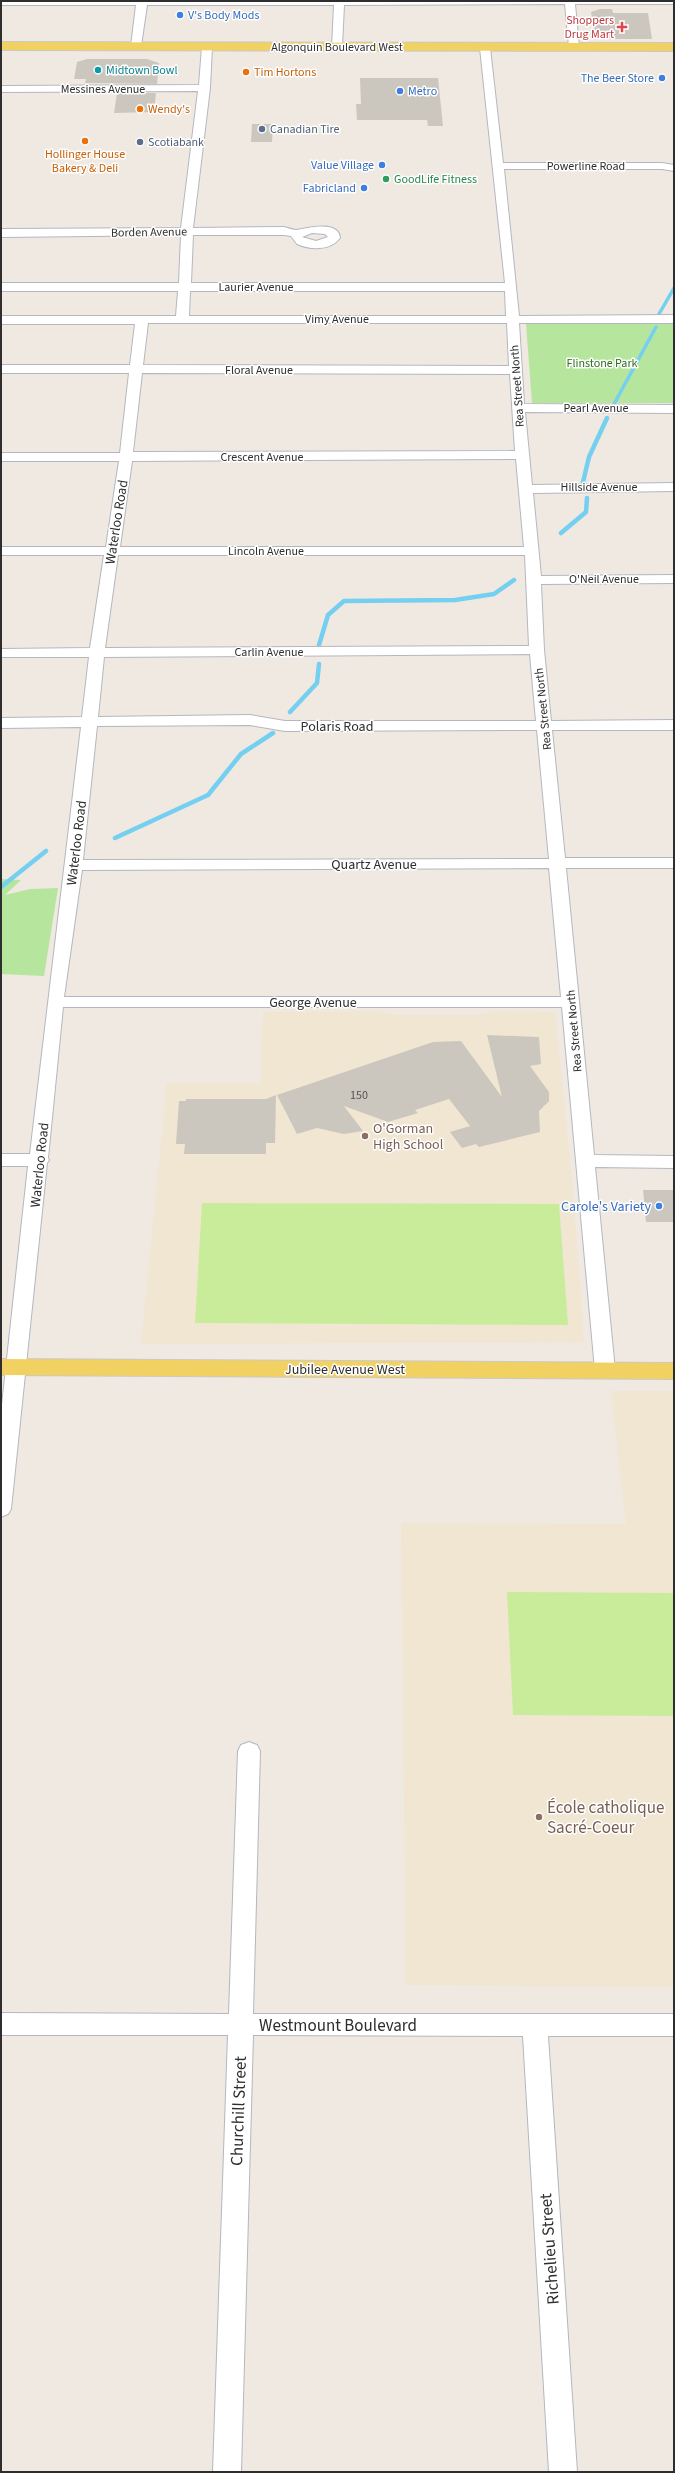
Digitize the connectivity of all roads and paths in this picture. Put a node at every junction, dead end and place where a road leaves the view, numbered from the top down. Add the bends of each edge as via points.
1 (142, 1) edge
2 (570, 1) edge
3 (674, 1) edge
4 (1, 2) edge
5 (339, 2) edge
6 (1, 46) edge
7 (136, 46) junction
8 (207, 46) junction
9 (338, 47) junction
10 (574, 47) junction
11 (674, 47) edge
12 (484, 48) junction
13 (205, 88) junction
14 (1, 90) edge
15 (498, 166) junction
16 (674, 168) edge
17 (674, 176) edge
18 (499, 178) junction
19 (514, 178) dead end
20 (616, 178) dead end
21 (187, 231) junction
22 (1, 233) edge
23 (298, 234) dead end
24 (1, 287) edge
25 (186, 287) junction
26 (511, 287) junction
27 (182, 319) junction
28 (674, 319) edge
29 (1, 320) edge
30 (142, 320) junction
31 (513, 320) junction
32 (1, 370) edge
33 (136, 370) junction
34 (516, 370) junction
35 (518, 408) junction
36 (674, 409) edge
37 (523, 455) junction
38 (1, 457) edge
39 (126, 457) junction
40 (674, 487) edge
41 (524, 489) junction
42 (112, 550) junction
43 (1, 551) edge
44 (531, 551) junction
45 (674, 579) edge
46 (534, 580) junction
47 (537, 650) junction
48 (97, 652) junction
49 (1, 653) edge
50 (1, 723) edge
51 (89, 723) junction
52 (545, 725) junction
53 (674, 725) edge
54 (674, 863) edge
55 (559, 864) junction
56 (74, 865) junction
57 (55, 1002) junction
58 (571, 1002) junction
59 (1, 1160) edge
60 (40, 1160) junction
61 (586, 1161) junction
62 (674, 1162) edge
63 (9, 1367) edge
64 (605, 1370) junction
65 (674, 1371) edge
66 (1, 1509) edge
67 (249, 1751) dead end
68 (1, 2024) edge
69 (240, 2024) junction
70 (535, 2025) junction
71 (674, 2025) edge
72 (227, 2472) edge
73 (563, 2472) edge

1 - 4 street
1 - 5 street
1 - 7 street
2 - 3 street
2 - 5 street
2 - 10 street
5 - 9 street
6 - 7 main road, Algonquin Boulevard West
7 - 8 main road, Algonquin Boulevard West
8 - 9 main road, Algonquin Boulevard West
8 - 13 street
9 - 12 main road, Algonquin Boulevard West
10 - 11 main road, Algonquin Boulevard West
10 - 12 main road, Algonquin Boulevard West
12 - 15 street, Rea Street North
13 - 14 street, Messines Avenue
13 - 21 street
15 - 16 street, Powerline Road
15 - 18 street, Rea Street North
17 - 20 street, Powerline Road
18 - 19 street
18 - 26 street, Rea Street North
21 - 22 street, Borden Avenue
21 - 23 street, Borden Avenue via 284,231
21 - 25 street
24 - 25 street, Laurier Avenue
25 - 26 street, Laurier Avenue
25 - 27 street
26 - 31 street, Rea Street North
27 - 30 street, Vimy Avenue
27 - 31 street, Vimy Avenue
28 - 31 street, Vimy Avenue
29 - 30 street, Vimy Avenue
30 - 33 street, Waterloo Road
31 - 34 street, Rea Street North
32 - 33 street, Floral Avenue
33 - 34 street, Floral Avenue
33 - 39 street, Waterloo Road
34 - 35 street, Rea Street North
35 - 36 street, Pearl Avenue
35 - 37 street, Rea Street North
37 - 39 street, Crescent Avenue
37 - 41 street, Rea Street North
38 - 39 street, Crescent Avenue
39 - 42 street, Waterloo Road
40 - 41 street, Hillside Avenue
41 - 44 street, Rea Street North
42 - 43 street, Lincoln Avenue
42 - 44 street, Lincoln Avenue
42 - 48 street, Waterloo Road
44 - 46 street, Rea Street North
45 - 46 street, O'Neil Avenue
46 - 47 street, Rea Street North
47 - 48 street, Carlin Avenue
47 - 52 street, Rea Street North
48 - 49 street, Carlin Avenue
48 - 51 street, Waterloo Road
50 - 51 street, Polaris Road
51 - 52 street, Polaris Road via 250,720 285,726
51 - 56 street, Waterloo Road
52 - 53 street, Polaris Road
52 - 55 street, Rea Street North
54 - 55 street, Quartz Avenue
55 - 56 street, Quartz Avenue
55 - 58 street, Rea Street North
56 - 57 street, Waterloo Road
57 - 58 street, George Avenue
57 - 60 street, Waterloo Road
58 - 61 street, Rea Street North
59 - 60 street
60 - 63 street, Waterloo Road
61 - 62 street
61 - 64 street, Rea Street North
63 - 64 main road, Jubilee Avenue West
63 - 66 street, Waterloo Road
64 - 65 main road, Jubilee Avenue West
67 - 69 street, Churchill Street
68 - 69 street, Westmount Boulevard
69 - 70 street, Westmount Boulevard
69 - 72 street, Churchill Street
70 - 71 street, Westmount Boulevard
70 - 73 street, Richelieu Street

